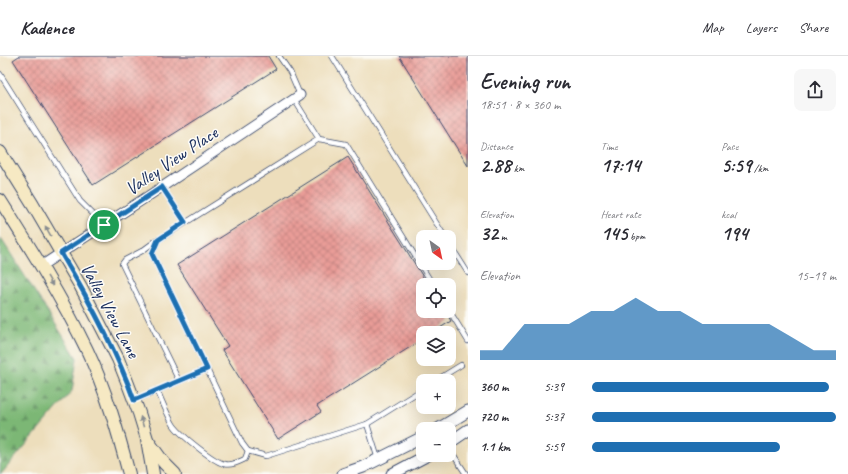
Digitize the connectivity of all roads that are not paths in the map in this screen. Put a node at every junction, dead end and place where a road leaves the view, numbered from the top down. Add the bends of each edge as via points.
1 (280, 56) edge
2 (332, 56) edge
3 (0, 74) edge
4 (297, 97) junction
5 (319, 139) junction
6 (0, 152) edge
7 (162, 187) junction
8 (0, 200) edge
9 (185, 222) junction
10 (104, 225) junction
11 (441, 230) edge
12 (158, 240) junction
13 (61, 253) junction
14 (456, 254) edge
15 (41, 266) junction
16 (468, 273) edge
17 (429, 278) edge
18 (454, 318) edge
19 (468, 341) edge
20 (460, 365) dead end
21 (207, 369) junction
22 (446, 374) edge
23 (179, 381) junction
24 (157, 390) junction
25 (416, 393) edge
26 (134, 400) junction
27 (468, 411) edge
28 (450, 422) edge
29 (367, 424) junction
30 (468, 430) edge
31 (456, 438) edge
32 (147, 439) junction
33 (416, 440) edge
34 (248, 451) junction
35 (125, 456) junction
36 (378, 459) junction
37 (456, 459) edge
38 (416, 461) edge
39 (121, 474) edge
40 (129, 474) edge
41 (153, 474) edge
42 (175, 474) edge
43 (343, 474) edge
44 (392, 474) edge
45 (466, 474) edge

1 - 4 lane via 290,72
2 - 11 lane
3 - 10 lane via 80,201
4 - 5 lane
4 - 7 street, Valley View Place
5 - 9 lane
5 - 17 lane via 346,144
13 -> 6 main road, Valley View Lane
7 - 9 lane
7 - 10 street, Valley View Place
8 - 15 main road, Valley View Lane
9 - 12 lane
10 - 13 street, Valley View Place
12 - 21 lane via 152,254
12 - 23 lane via 122,264
13 - 15 street, Valley View Place
13 - 26 main road, Valley View Lane via 118,359
14 - 16 lane
15 -> 35 main road, Valley View Lane via 87,351
18 - 19 lane
20 - 22 lane
21 - 23 lane
21 - 34 lane
23 - 24 lane
24 - 26 lane
24 - 34 lane via 173,425 208,455 223,464 228,464 245,459
25 - 29 lane
32 -> 26 main road, Valley View Lane
27 - 28 street
29 - 34 lane via 266,456
29 - 36 lane
30 - 31 street
32 - 41 main road, Valley View Lane
32 - 42 main road
33 - 36 street
35 - 39 main road
35 - 40 main road, Valley View Lane
36 - 43 street
37 - 45 lane
38 - 44 street

